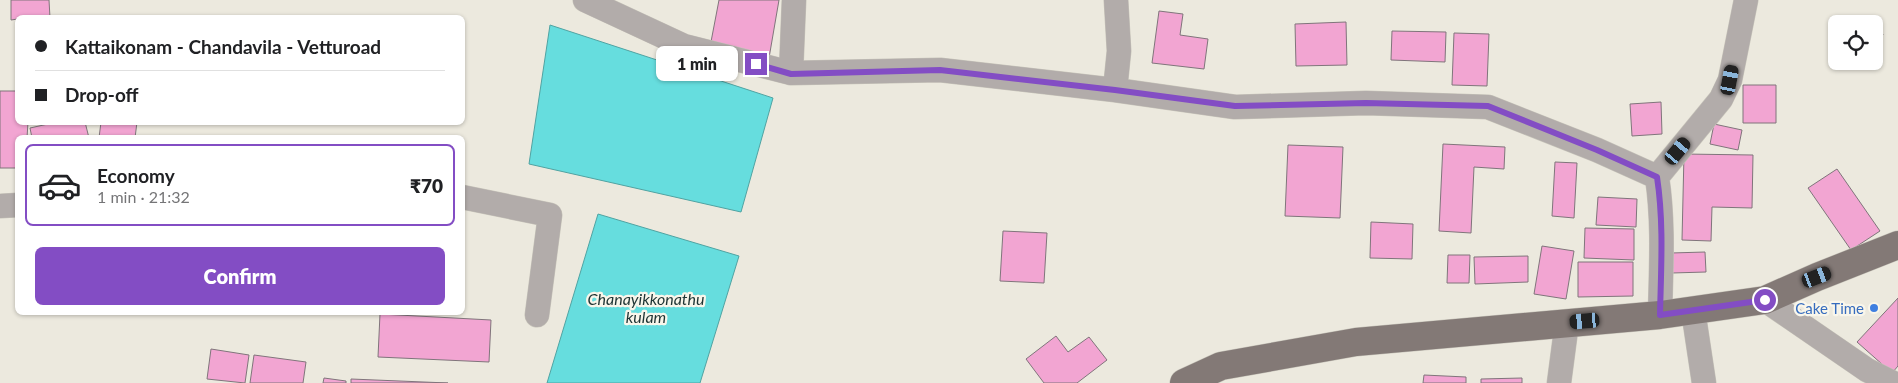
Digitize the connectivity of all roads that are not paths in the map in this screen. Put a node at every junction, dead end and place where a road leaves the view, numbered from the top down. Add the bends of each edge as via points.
1 (585, 0) edge
2 (794, 0) edge
3 (1116, 0) edge
4 (1746, 0) edge
5 (791, 74) junction
6 (1115, 90) junction
7 (1657, 177) junction
8 (465, 198) edge
9 (15, 205) edge
10 (0, 206) edge
11 (1898, 245) edge
12 (1765, 300) junction
13 (1693, 310) junction
14 (537, 315) dead end
15 (1660, 315) junction
16 (1567, 322) junction
17 (1184, 383) edge
18 (1559, 383) edge
19 (1704, 383) edge
20 (1893, 383) edge

1 - 5 street via 684,46
2 - 5 street
3 - 6 street via 1120,51
4 - 7 street via 1730,80 1722,99
5 - 6 street via 940,70
6 - 7 street via 1235,106 1366,103 1488,106
7 - 15 street via 1662,238
8 - 14 street via 550,215
9 - 10 street
11 - 12 main road
12 - 13 main road
12 - 20 street via 1867,370
13 - 15 main road
13 - 19 street
15 - 16 main road
16 - 17 main road via 1356,342 1221,366
16 - 18 street

